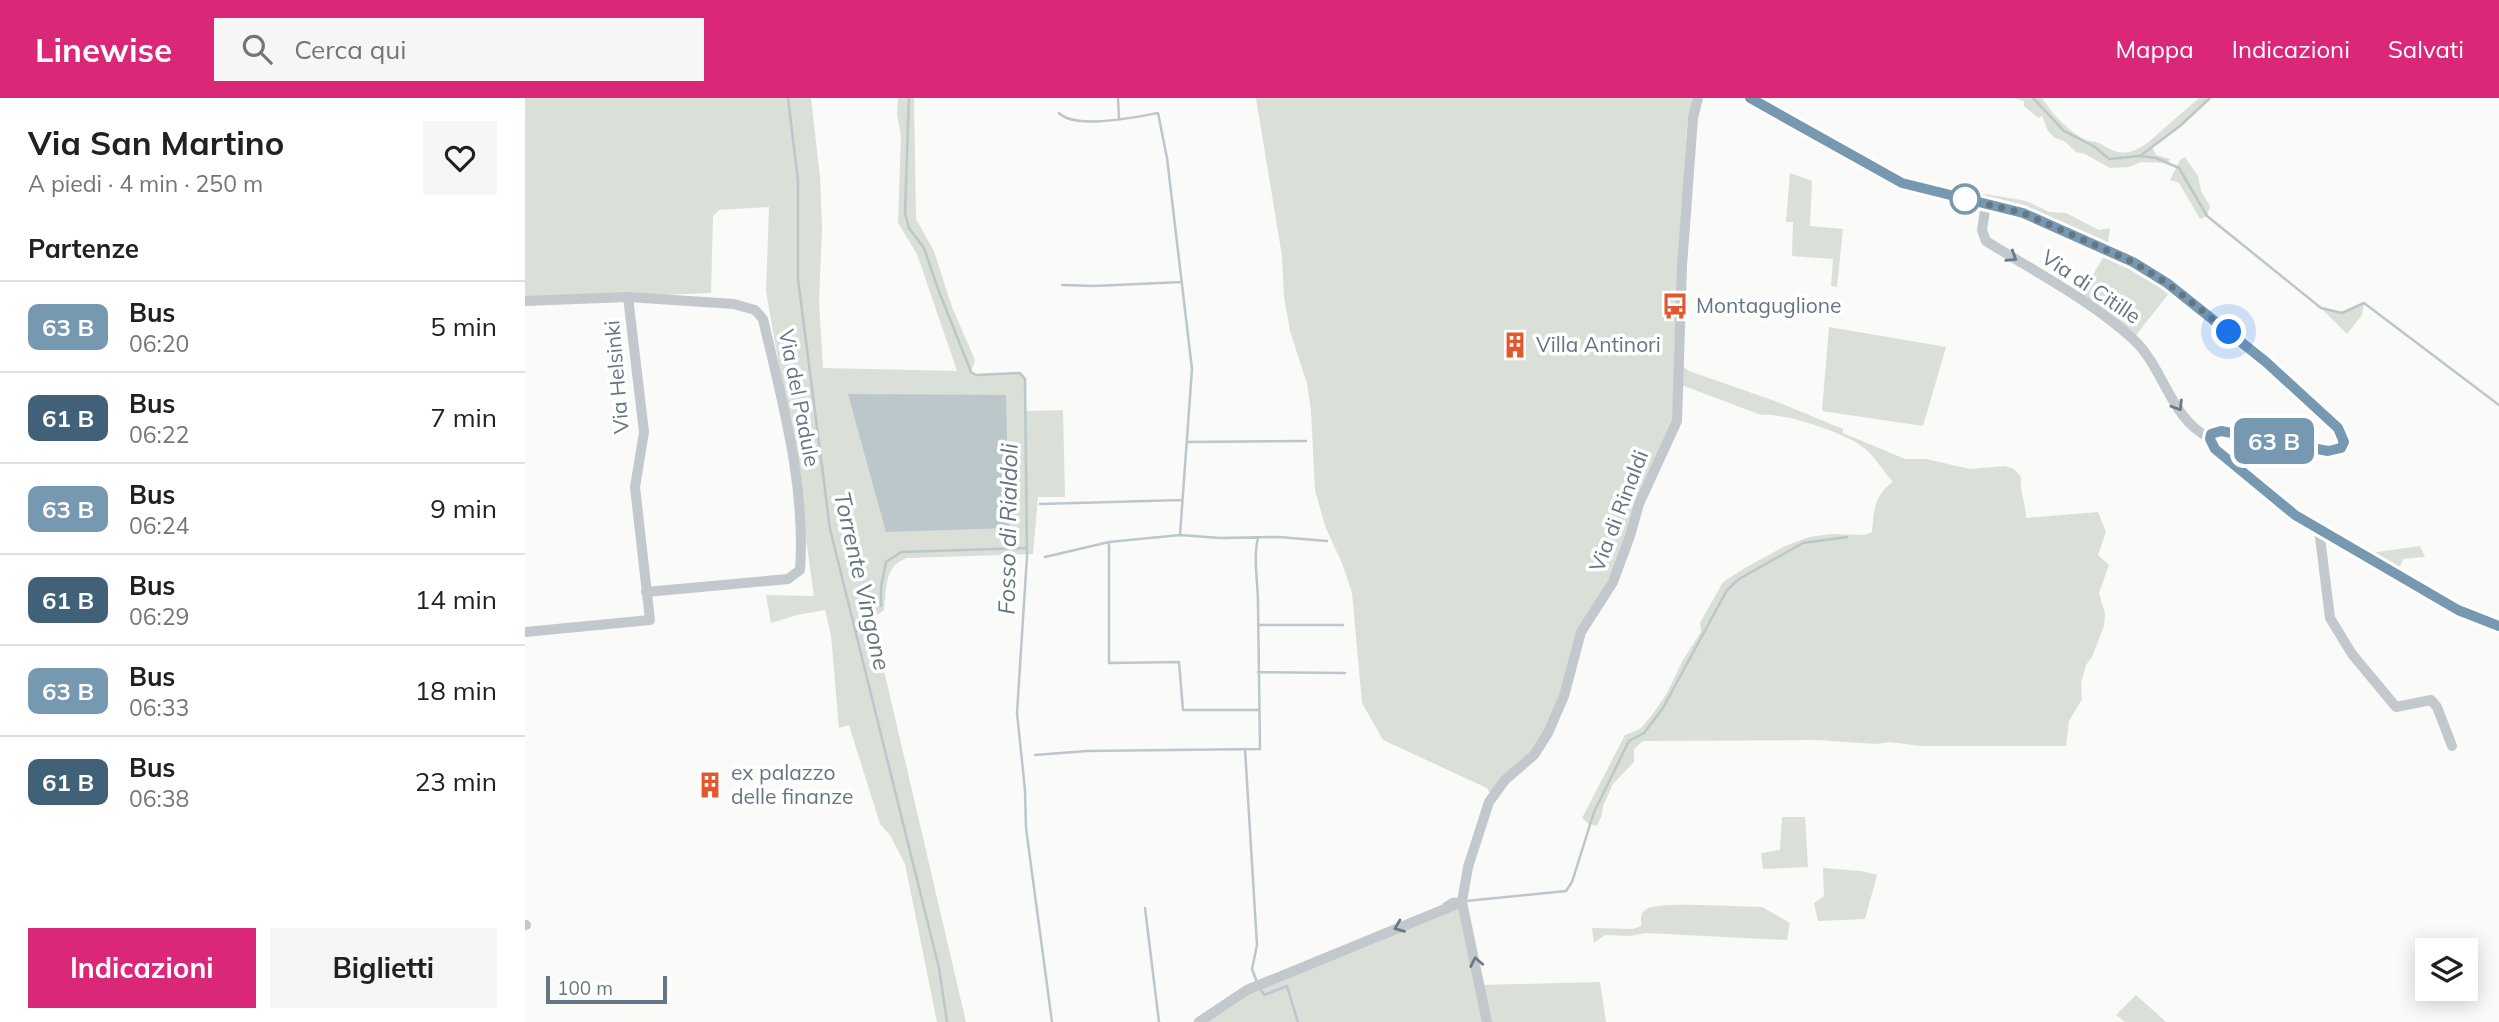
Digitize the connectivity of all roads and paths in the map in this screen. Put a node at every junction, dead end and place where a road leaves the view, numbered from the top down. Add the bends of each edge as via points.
1 (1698, 98) edge
2 (1750, 98) edge
3 (1986, 204) junction
4 (628, 297) junction
5 (525, 301) edge
6 (2210, 439) junction
7 (2319, 529) junction
8 (646, 592) junction
9 (2499, 626) edge
10 (525, 632) edge
11 (2452, 746) dead end
12 (1462, 902) junction
13 (1199, 1022) edge
14 (1487, 1022) edge

1 - 12 street, Via di Rinaldi via 1682,266 1677,421 1639,503 1613,582 1581,632 1564,696 1548,733 1534,755 1505,780 1489,802
2 - 3 street via 1902,183
3 -> 6 street, Via di Citille via 1982,230 1986,241 2080,298 2133,339 2191,425
3 - 6 street via 2023,213 2133,262 2167,283 2266,362 2338,428 2344,442 2341,448 2328,451 2221,431
4 - 5 street, Via del Padule
4 - 8 street, Via Helsinki via 644,432 635,487
4 - 8 street, Via del Padule via 734,304 755,310 763,319 792,440 802,540 800,570 787,579
6 - 7 street via 2215,449 2295,515
7 - 9 street via 2458,610
7 - 11 street via 2330,618 2352,654 2396,708 2431,700
8 - 10 street, Via Helsinki via 650,620
12 -> 13 street via 1247,990
14 -> 12 street, Via di Rinaldi

